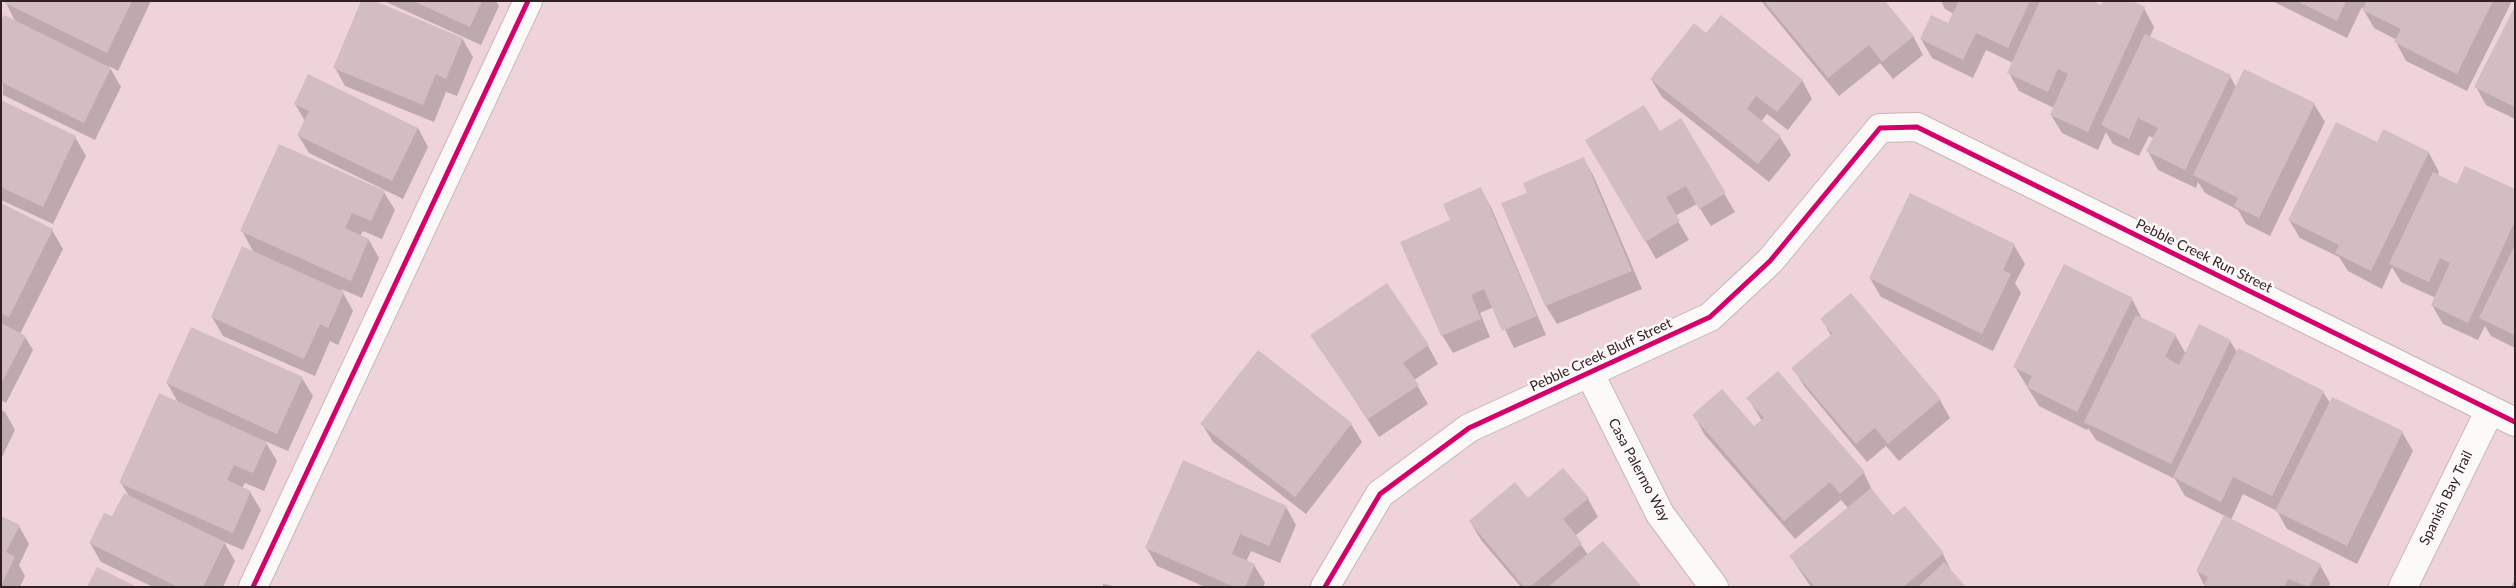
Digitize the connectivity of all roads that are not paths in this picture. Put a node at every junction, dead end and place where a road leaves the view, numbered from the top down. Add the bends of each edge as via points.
1 (528, 1) edge
2 (1880, 128) joint
3 (1589, 372) junction
4 (2490, 410) junction
5 (2515, 422) edge
6 (253, 587) edge
7 (1325, 587) edge
8 (1714, 587) edge
9 (2403, 587) edge

1 - 6 street
2 - 3 street, Pebble Creek Bluff Street via 1770,261 1710,317
2 - 4 street, Pebble Creek Run Street via 1917,127
3 - 7 street, Pebble Creek Bluff Street via 1469,428 1380,494
3 - 8 street, Casa Palermo Way via 1660,514
4 - 5 street, Pebble Creek Run Street
4 - 9 street, Spanish Bay Trail

